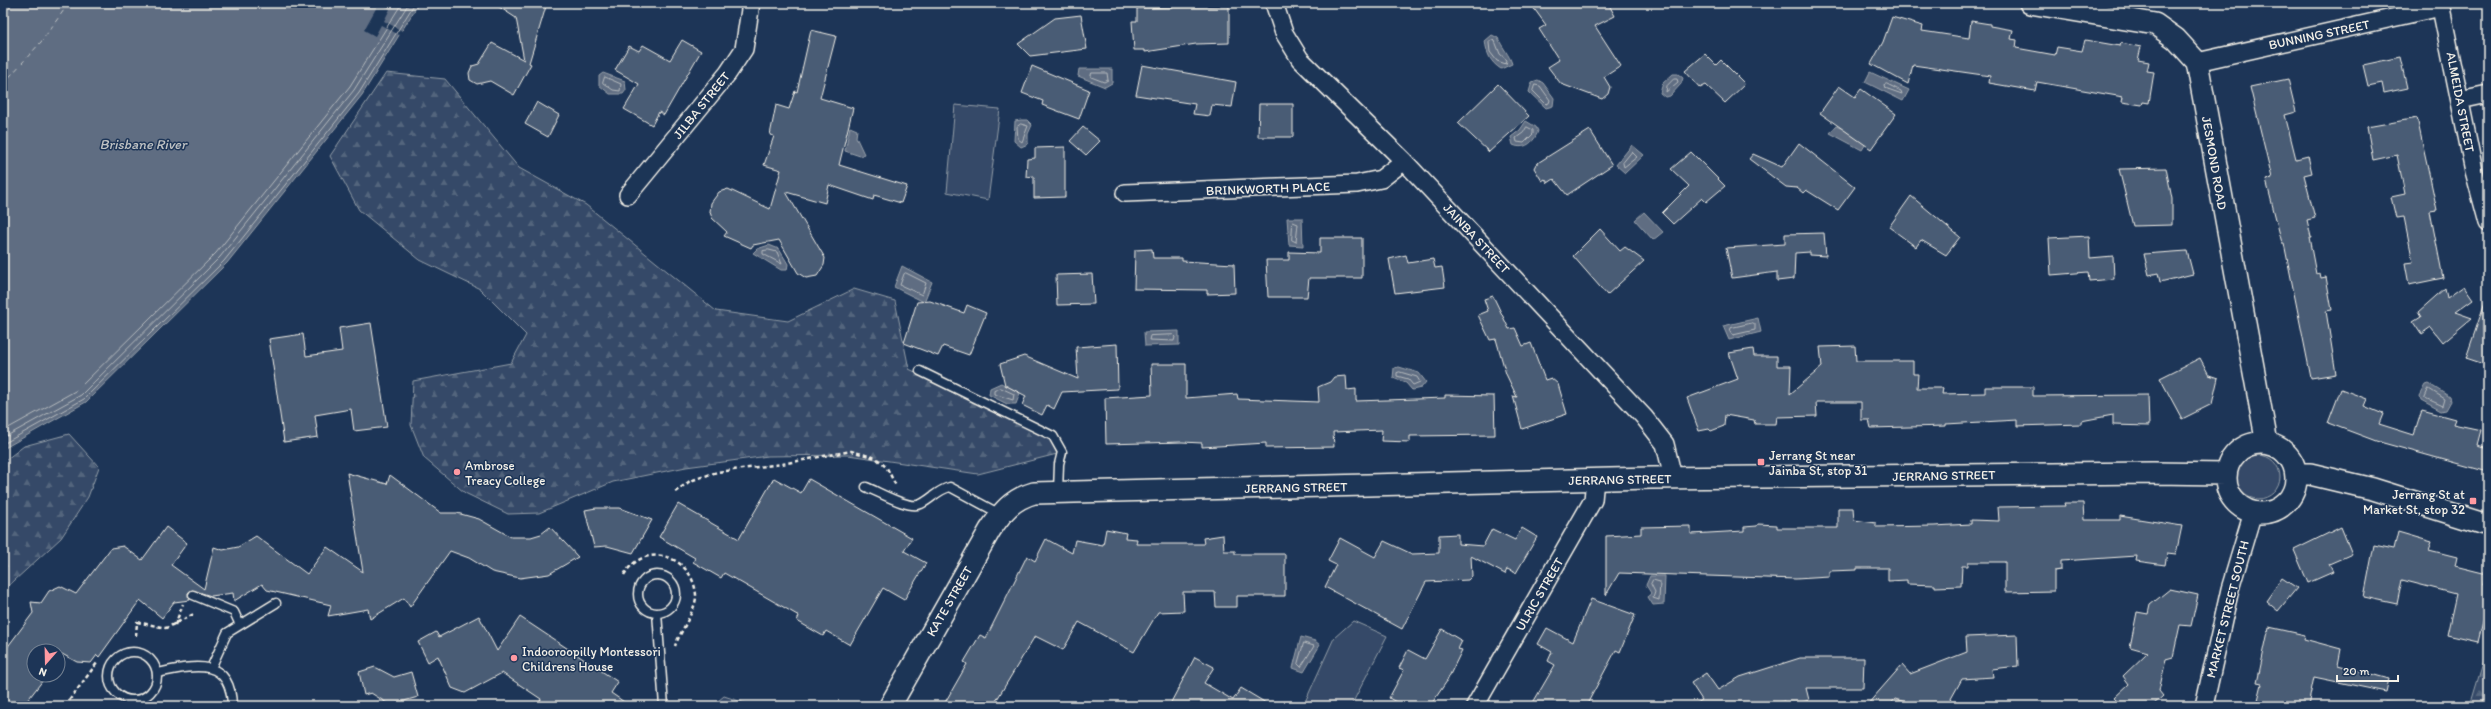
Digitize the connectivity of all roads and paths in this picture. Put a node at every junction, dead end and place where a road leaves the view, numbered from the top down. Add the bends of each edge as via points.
1 (751, 3) edge
2 (1274, 3) edge
3 (2030, 3) edge
4 (2441, 5) edge
5 (2197, 62) junction
6 (2488, 94) edge
7 (2460, 100) junction
8 (1404, 160) junction
9 (1125, 193) dead end
10 (628, 195) dead end
11 (2488, 223) edge
12 (920, 372) dead end
13 (2268, 444) junction
14 (2226, 474) junction
15 (2296, 474) junction
16 (1673, 478) junction
17 (1595, 479) junction
18 (866, 487) dead end
19 (675, 492) dead end
20 (1058, 492) junction
21 (900, 502) junction
22 (1008, 508) junction
23 (2253, 512) junction
24 (2488, 525) edge
25 (624, 575) dead end
26 (193, 595) joint
27 (276, 603) dead end
28 (657, 613) junction
29 (194, 614) dead end
30 (175, 625) junction
31 (240, 625) junction
32 (136, 636) dead end
33 (674, 649) dead end
34 (97, 663) dead end
35 (211, 668) junction
36 (157, 674) junction
37 (65, 706) edge
38 (232, 706) edge
39 (664, 706) edge
40 (890, 706) edge
41 (1474, 706) edge
42 (2204, 706) edge

1 - 10 street, JILBA STREET via 744,49 728,73
2 - 8 street, JAINBA STREET via 1284,33 1300,59
3 - 5 street via 2154,24 2176,39
4 - 5 street, BUNNING STREET
4 - 7 street, ALMEIDA STREET
5 - 13 street, JESMOND ROAD
6 - 7 street
7 - 11 street, ALMEIDA STREET via 2474,171
8 - 9 street, BRINKWORTH PLACE via 1381,179 1357,184
8 - 16 street, JAINBA STREET via 1644,417 1664,444
12 - 20 lane via 1054,436 1062,452
13 - 14 street via 2253,444 2240,450 2231,461
13 - 15 street via 2287,454
14 - 16 street, JERRANG STREET via 2153,472
14 - 23 street via 2228,488 2234,499
15 - 23 street via 2295,487 2290,498 2281,507 2270,512
15 - 24 street via 2310,474 2373,489
16 - 17 street, JERRANG STREET
17 - 20 street, JERRANG STREET
17 - 41 street, ULRIC STREET via 1593,500
18 - 21 lane
19 - 21 path via 690,481 717,472 782,464 851,451 876,458 887,468 894,479
20 - 22 street, JERRANG STREET via 1034,493
21 - 22 lane via 908,506 920,505 941,489 950,487
22 - 40 street, KATE STREET
23 - 42 street, MARKET STREET SOUTH via 2230,589
25 - 33 path via 636,561 657,556 677,560 687,568 694,581 696,596
26 - 30 path via 186,594
26 - 31 lane via 234,612
27 - 31 lane
28 - 28 lane via 651,612 641,604 638,593 643,582 659,575 671,581 676,592 669,609
28 - 39 lane
29 - 30 path
30 - 32 path via 160,629 137,622
31 - 35 lane via 227,632
34 - 37 path
35 - 36 lane via 194,666
35 - 38 lane via 224,677 232,692
36 - 36 lane via 157,681 148,694 134,700 119,695 110,681 111,666 122,654 130,652 145,655 155,666

